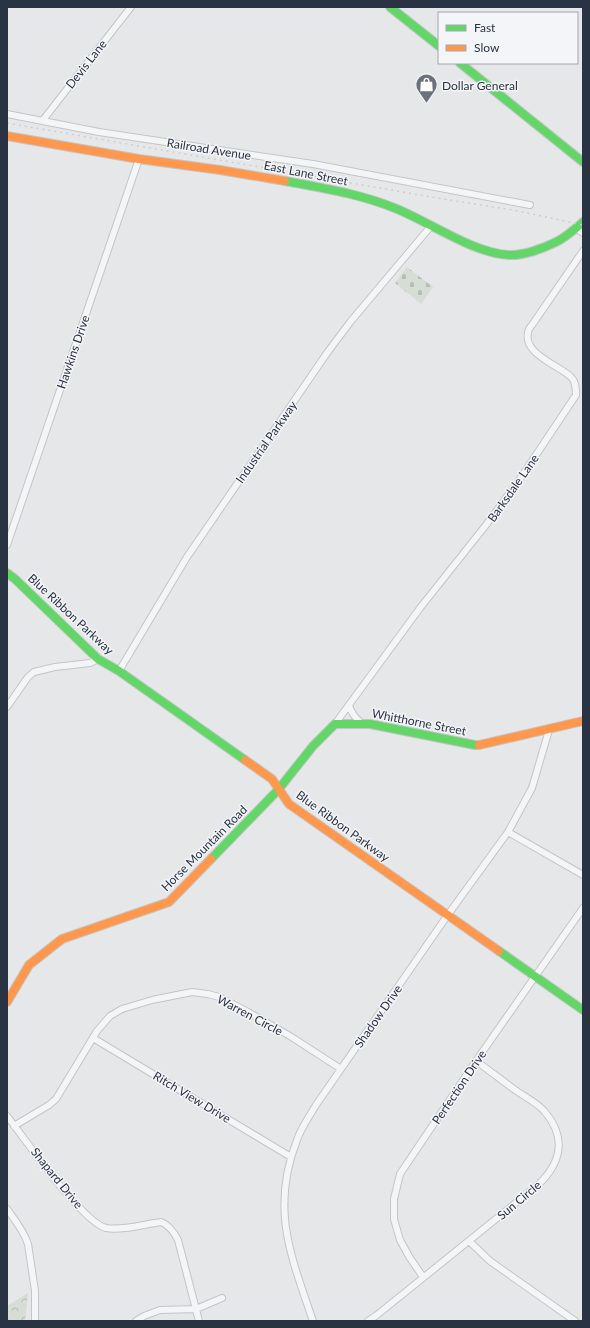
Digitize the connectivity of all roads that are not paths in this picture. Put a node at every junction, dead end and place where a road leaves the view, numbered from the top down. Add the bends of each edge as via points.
1 (131, 7) edge
2 (390, 7) edge
3 (438, 45) edge
4 (461, 64) edge
5 (7, 114) edge
6 (46, 121) junction
7 (7, 136) edge
8 (140, 159) junction
9 (583, 162) edge
10 (530, 205) dead end
11 (583, 222) edge
12 (431, 226) junction
13 (580, 231) edge
14 (583, 251) edge
15 (7, 545) edge
16 (7, 573) edge
17 (98, 659) junction
18 (119, 671) junction
19 (349, 706) junction
20 (7, 707) edge
21 (583, 721) edge
22 (335, 724) junction
23 (362, 724) junction
24 (549, 730) junction
25 (278, 790) junction
26 (508, 832) junction
27 (583, 875) edge
28 (583, 908) edge
29 (447, 916) junction
30 (535, 977) junction
31 (7, 1002) edge
32 (583, 1010) edge
33 (93, 1038) junction
34 (476, 1061) junction
35 (341, 1068) junction
36 (7, 1116) edge
37 (14, 1126) junction
38 (291, 1157) junction
39 (7, 1209) edge
40 (469, 1241) junction
41 (423, 1277) junction
42 (222, 1298) dead end
43 (196, 1309) junction
44 (35, 1321) edge
45 (136, 1321) edge
46 (199, 1321) edge
47 (313, 1321) edge
48 (368, 1321) edge
49 (574, 1321) edge

1 - 6 street, Devis Lane via 43,120
2 - 3 street
4 - 9 street
5 - 6 street, Railroad Avenue
6 - 10 street, Railroad Avenue via 99,132 313,164
7 - 8 street, East Lane Street
8 - 12 street, East Lane Street via 327,188 397,209
8 - 15 street, Hawkins Drive
11 - 13 street, East Lane Street
12 - 13 street, East Lane Street via 480,249 510,255 534,252
12 - 18 street, Industrial Parkway via 327,353 188,557
14 - 19 street, Barksdale Lane via 532,325 527,340 534,352 572,378 576,395 518,482 420,608
16 - 17 street, Blue Ribbon Parkway
17 - 18 street, Blue Ribbon Parkway
17 - 20 street via 90,663 34,672
18 - 25 street, Blue Ribbon Parkway via 272,779
19 - 22 street, Barksdale Lane
19 - 23 street via 355,718
21 - 24 street, Whitthorne Street
22 - 23 street, Whitthorne Street
22 - 25 street via 313,746
23 - 24 street, Whitthorne Street via 475,745
24 - 26 street, Shadow Drive via 532,788
25 - 29 street, Blue Ribbon Parkway via 289,804
25 - 31 street, Horse Mountain Road via 169,902 62,939 30,965
26 - 27 street
26 - 29 street, Shadow Drive
28 - 30 street, Perfection Drive
29 - 30 street, Blue Ribbon Parkway
29 - 35 street, Shadow Drive
30 - 32 street, Blue Ribbon Parkway
30 - 34 street, Perfection Drive
33 - 35 street, Warren Circle via 102,1023 122,1009 152,1000 198,992 220,997
33 - 37 street, Warren Circle via 56,1099
33 - 38 street, Ritch View Drive
34 - 40 street, Sun Circle via 545,1112 557,1129 560,1144 556,1160 548,1175
34 - 41 street, Perfection Drive via 400,1174 394,1199 394,1219 400,1240
35 - 38 street, Shadow Drive via 297,1138
36 - 37 street, Shapard Drive
37 - 43 street, Shapard Drive via 71,1199 96,1223 114,1229 161,1222 175,1233
38 - 47 street, Shadow Drive via 283,1200 286,1232 291,1257
39 - 44 street via 20,1226 28,1244 35,1291
40 - 41 street, Sun Circle
40 - 49 street via 490,1261
41 - 48 street, Sun Circle
42 - 43 street
43 - 45 street via 160,1310
43 - 46 street

